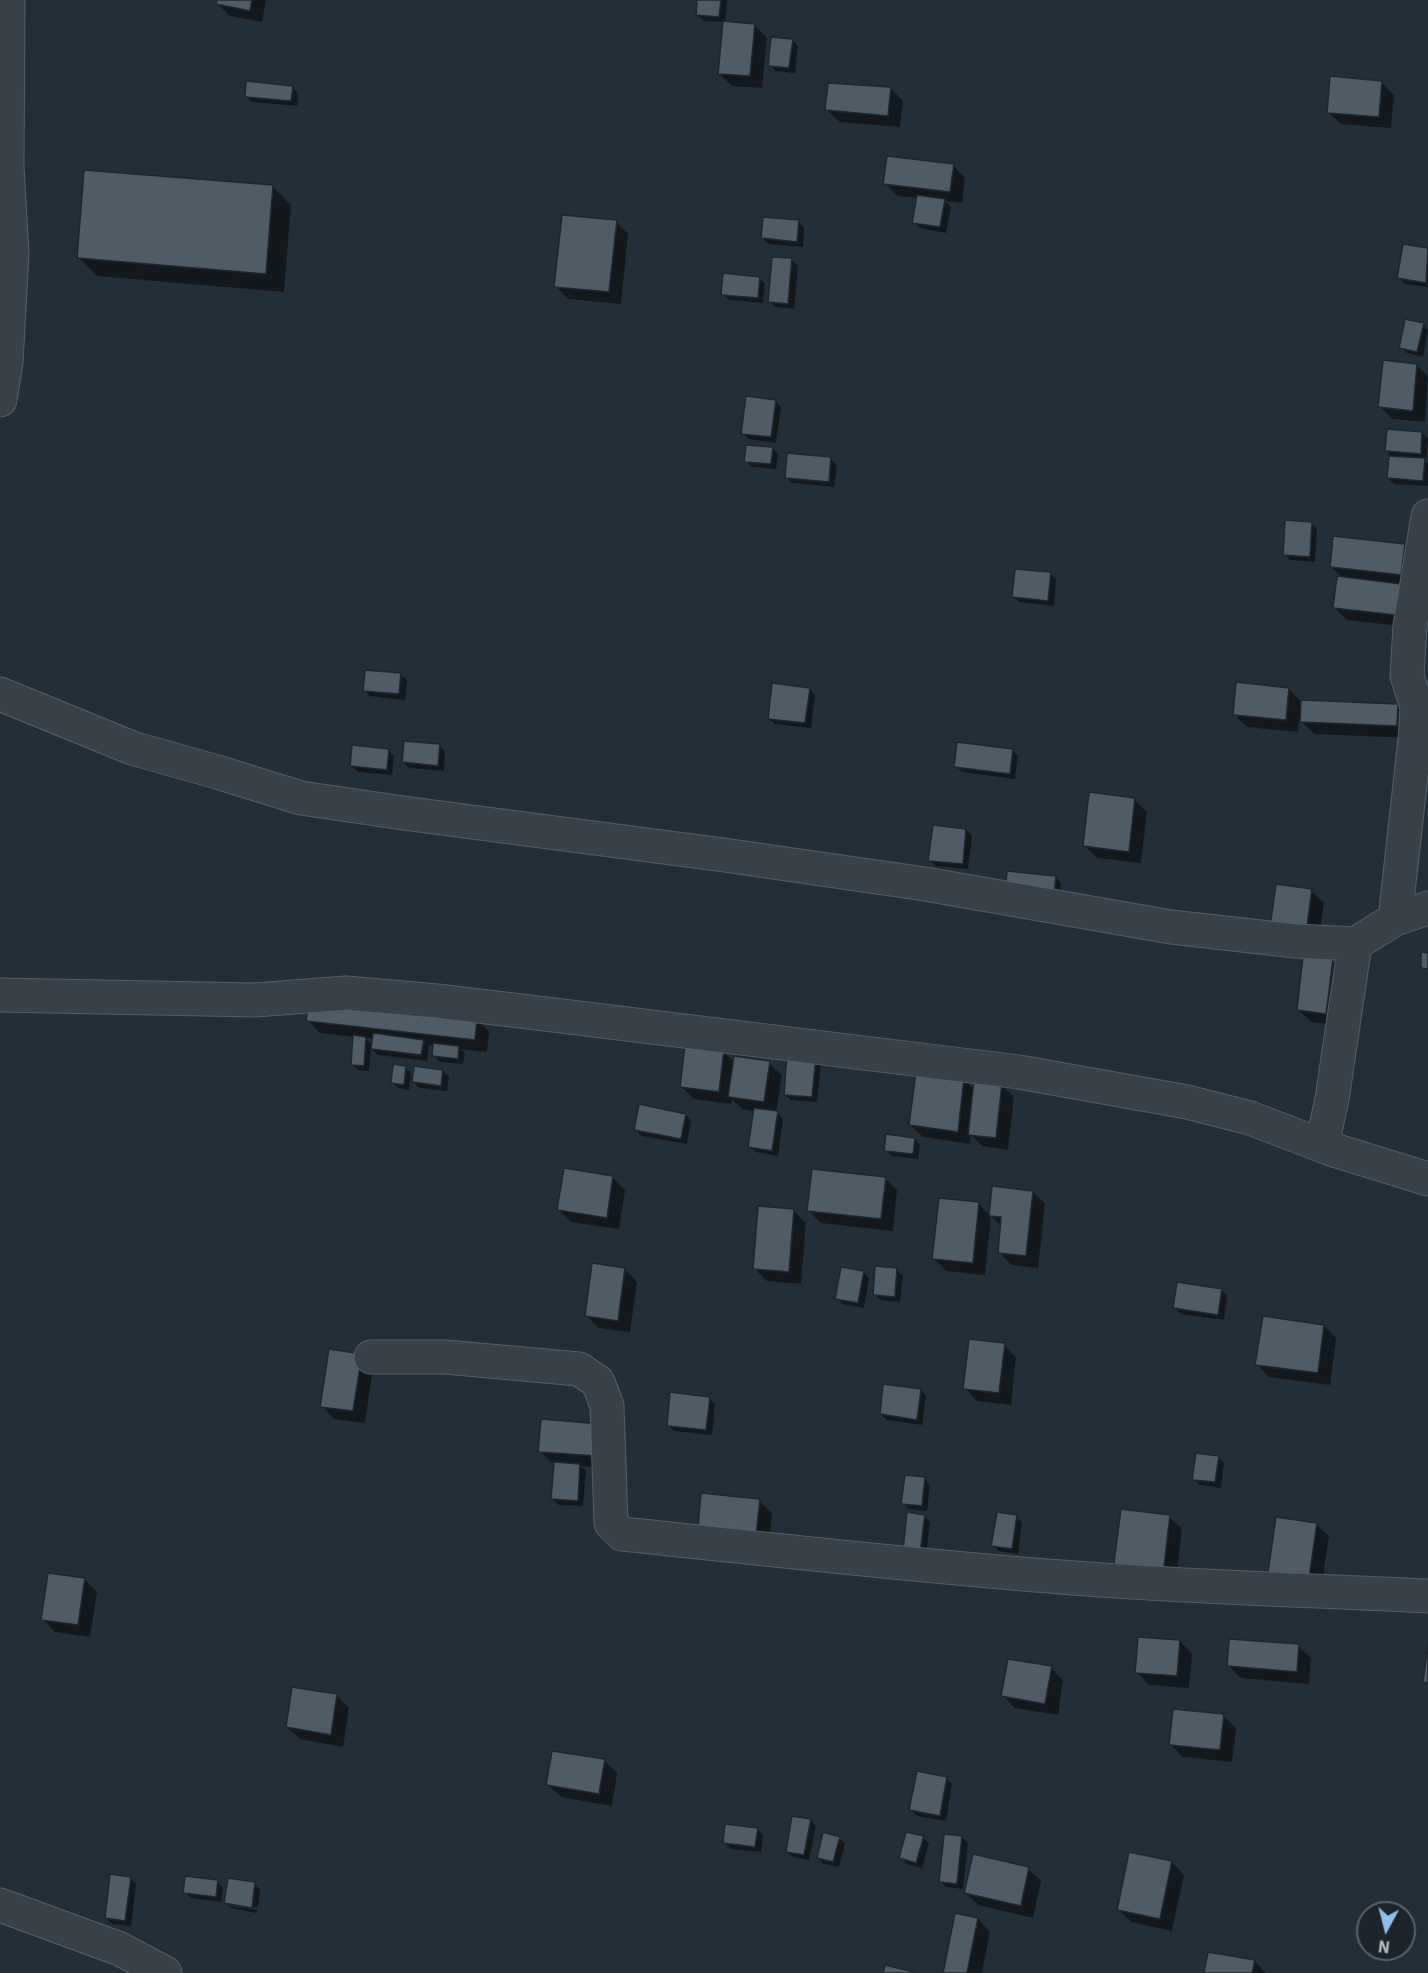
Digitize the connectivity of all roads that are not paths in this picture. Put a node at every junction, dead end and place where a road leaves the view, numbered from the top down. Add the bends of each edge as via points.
1 (8, 0) edge
2 (0, 400) edge
3 (1428, 516) edge
4 (0, 694) edge
5 (1428, 908) edge
6 (1395, 919) junction
7 (1355, 944) junction
8 (0, 995) edge
9 (1322, 1145) junction
10 (1428, 1179) edge
11 (370, 1357) dead end
12 (1428, 1596) edge
13 (0, 1905) edge
14 (165, 1973) edge

1 - 2 street via 7,167 12,254
3 - 6 street via 1410,626 1407,676 1417,707
4 - 7 street via 132,748 301,798 914,882 1171,927
5 - 6 street
6 - 7 street
7 - 9 street
8 - 9 street via 255,1000 346,993 437,1001 1019,1072 1187,1102 1250,1118
9 - 10 street
11 - 12 street via 445,1357 579,1369 598,1382 607,1406 611,1523 622,1534 1072,1578
13 - 14 street via 120,1949

